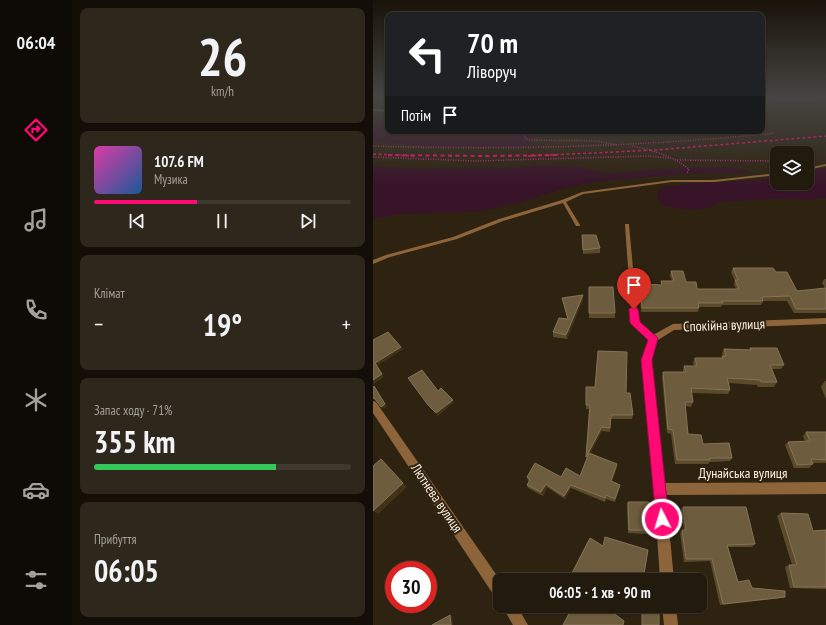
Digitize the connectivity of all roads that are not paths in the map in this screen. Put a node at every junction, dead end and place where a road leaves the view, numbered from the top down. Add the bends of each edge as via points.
1 (826, 165) edge
2 (814, 168) edge
3 (770, 175) edge
4 (564, 201) junction
5 (578, 225) dead end
6 (627, 225) dead end
7 (373, 262) edge
8 (826, 321) edge
9 (653, 338) junction
10 (373, 404) edge
11 (826, 488) edge
12 (660, 489) junction
13 (666, 573) edge
14 (493, 582) edge
15 (513, 613) edge
16 (670, 613) edge
17 (521, 625) edge
18 (671, 625) edge

1 - 2 lane
3 - 4 lane via 714,181 672,181 582,193
4 - 5 lane
4 - 7 lane via 501,220 455,238
6 - 9 lane via 635,323
8 - 9 street, Спокійна вулиця via 673,327
9 - 12 street via 647,360
10 - 14 street, Лютнева вулиця
11 - 12 street, Дунайська вулиця
12 - 13 street
15 - 17 street
16 - 18 street

